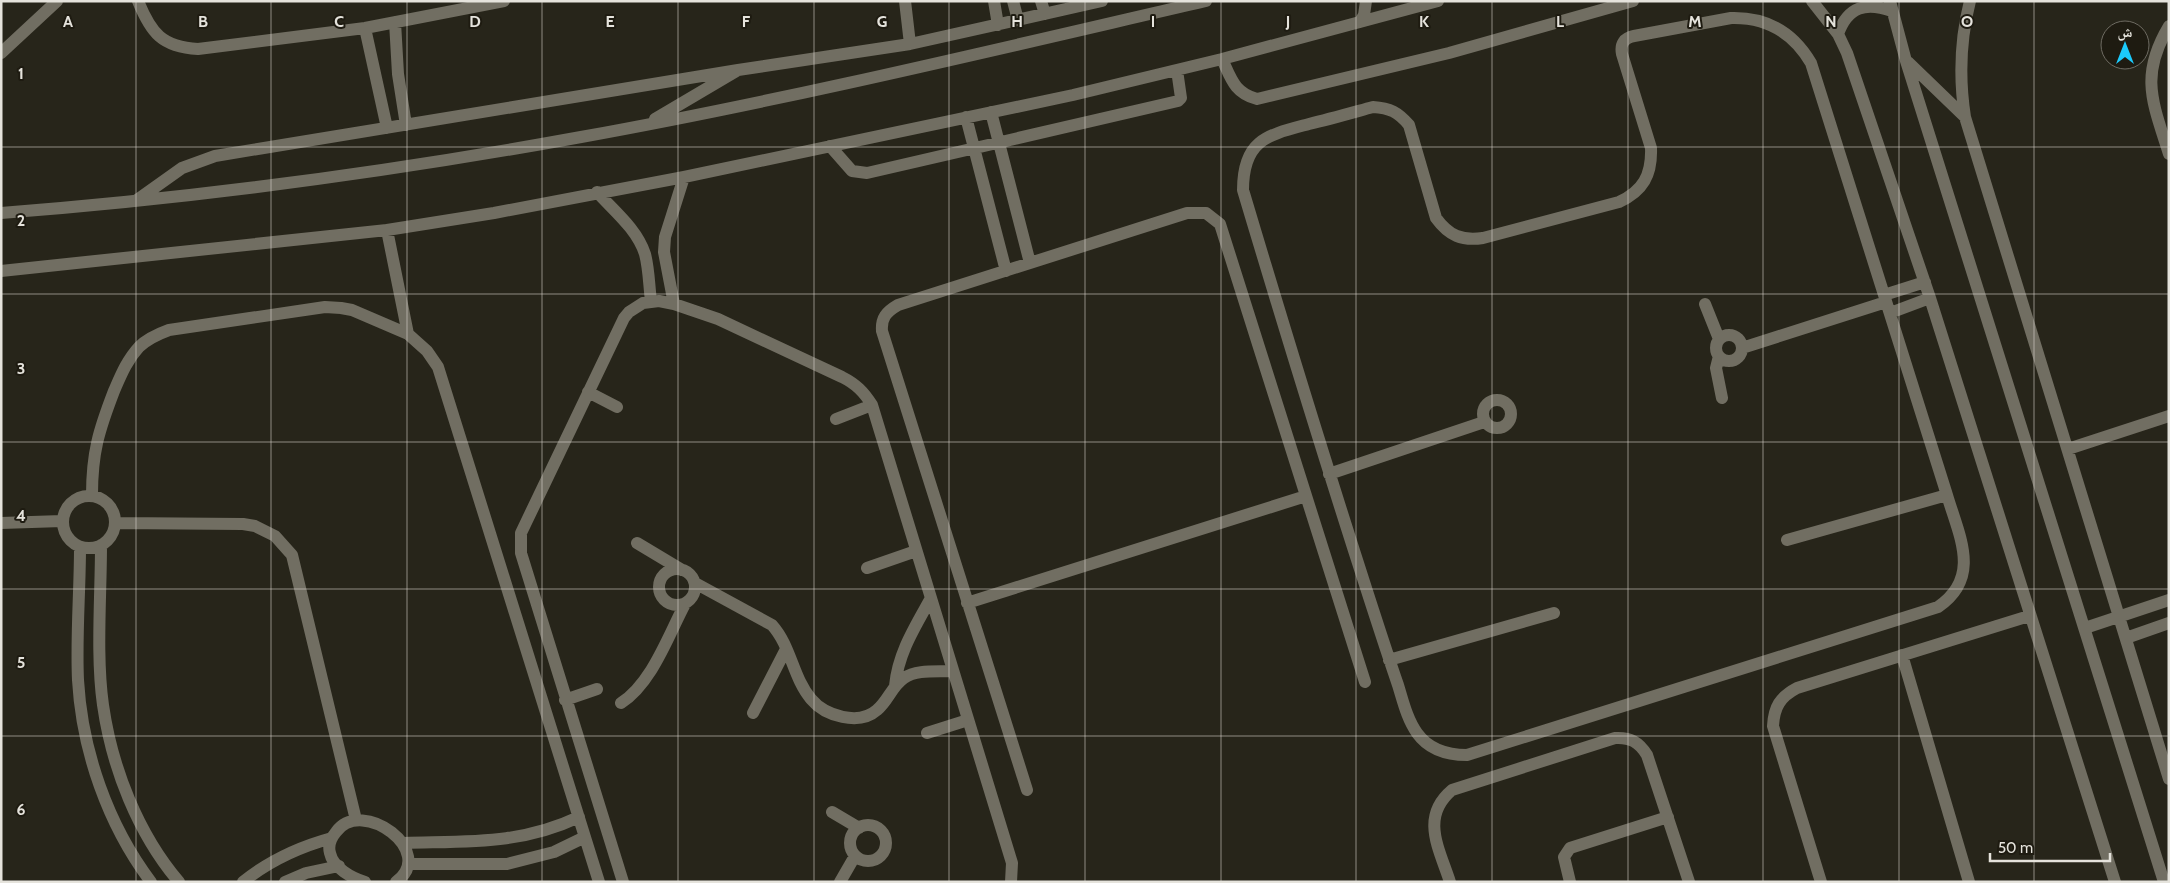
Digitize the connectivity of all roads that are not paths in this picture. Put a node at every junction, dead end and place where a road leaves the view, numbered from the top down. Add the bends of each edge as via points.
1 (57, 1) edge
2 (138, 1) edge
3 (504, 1) edge
4 (905, 1) edge
5 (994, 1) edge
6 (1013, 1) edge
7 (1041, 1) edge
8 (1102, 1) edge
9 (1206, 1) edge
10 (1366, 1) edge
11 (1633, 1) edge
12 (1812, 1) edge
13 (1970, 1) edge
14 (1434, 2) edge
15 (1891, 6) edge
16 (1045, 14) junction
17 (1018, 20) junction
18 (395, 22) junction
19 (1360, 22) junction
20 (998, 25) junction
21 (2169, 26) edge
22 (365, 28) junction
23 (1838, 34) junction
24 (910, 44) junction
25 (1, 53) edge
26 (1222, 59) junction
27 (1906, 60) junction
28 (738, 70) junction
29 (1177, 70) junction
30 (992, 112) junction
31 (966, 118) junction
32 (1966, 118) junction
33 (646, 124) junction
34 (406, 126) junction
35 (387, 128) junction
36 (999, 142) junction
37 (830, 146) junction
38 (974, 148) junction
39 (2169, 154) edge
40 (684, 177) junction
41 (597, 192) junction
42 (136, 201) junction
43 (1, 212) edge
44 (387, 230) junction
45 (1030, 263) junction
46 (1006, 270) junction
47 (1, 271) edge
48 (1925, 282) junction
49 (1930, 298) junction
50 (651, 301) junction
51 (1887, 303) junction
52 (674, 304) junction
53 (1705, 304) dead end
54 (408, 334) junction
55 (1719, 339) junction
56 (1742, 348) junction
57 (1718, 356) junction
58 (588, 392) junction
59 (1722, 398) dead end
60 (872, 405) junction
61 (617, 406) dead end
62 (2169, 416) edge
63 (836, 419) dead end
64 (1484, 422) dead end
65 (2068, 449) junction
66 (1329, 474) junction
67 (92, 495) junction
68 (1947, 495) junction
69 (1306, 496) junction
70 (62, 521) junction
71 (1, 523) edge
72 (116, 523) junction
73 (1787, 540) dead end
74 (637, 543) dead end
75 (80, 546) junction
76 (101, 546) junction
77 (916, 551) junction
78 (867, 568) dead end
79 (682, 570) junction
80 (695, 583) junction
81 (930, 598) junction
82 (2169, 600) edge
83 (967, 603) junction
84 (685, 604) junction
85 (1554, 613) dead end
86 (2029, 616) junction
87 (2119, 616) junction
88 (2169, 624) edge
89 (2085, 628) junction
90 (2126, 638) junction
91 (786, 649) junction
92 (1902, 655) junction
93 (1390, 660) junction
94 (952, 671) junction
95 (1365, 682) dead end
96 (895, 686) junction
97 (597, 689) dead end
98 (565, 700) junction
99 (621, 703) dead end
100 (753, 713) dead end
101 (968, 720) junction
102 (927, 733) dead end
103 (2169, 779) edge
104 (1027, 790) dead end
105 (832, 812) dead end
106 (579, 817) junction
107 (1668, 817) junction
108 (356, 820) junction
109 (859, 828) junction
110 (332, 838) junction
111 (585, 838) junction
112 (404, 843) junction
113 (855, 856) junction
114 (409, 864) junction
115 (339, 866) junction
116 (151, 882) edge
117 (179, 882) edge
118 (244, 882) edge
119 (285, 882) edge
120 (365, 882) edge
121 (396, 882) edge
122 (599, 882) edge
123 (623, 882) edge
124 (840, 882) edge
125 (1011, 882) edge
126 (1450, 882) edge
127 (1570, 882) edge
128 (1688, 882) edge
129 (1821, 882) edge
130 (1969, 882) edge
131 (2115, 882) edge
132 (2164, 882) edge

1 - 25 street
2 - 22 street via 152,30 165,42 179,48 198,49
3 - 18 street
4 - 24 street
5 - 20 street
6 - 17 street
7 - 16 street
8 - 16 street
9 - 33 street via 841,84
10 - 19 street
11 - 26 street via 1449,53 1257,99 1245,96 1236,87
12 - 23 street
13 - 32 street via 1961,55
14 - 19 street
15 - 23 street via 1858,8 1842,23
15 - 27 street
16 - 17 street
17 - 20 street
18 - 22 street
18 - 34 street
19 - 26 street
20 - 24 street
21 - 39 street via 2158,44 2151,68 2150,92
22 - 35 street
23 - 48 street
24 - 28 street
26 - 29 street
27 - 32 street
27 - 89 street
28 - 33 street
28 - 34 street
29 - 30 street
29 - 36 street via 1182,93 1178,101
30 - 31 street
30 - 36 street
31 - 37 street
31 - 38 street
32 - 65 street
33 - 42 street via 391,169
34 - 35 street
35 - 42 street via 215,156 182,168
36 - 38 street
36 - 45 street
37 - 38 street via 852,171 867,173
37 - 40 street
38 - 46 street
40 - 41 street
40 - 52 street via 665,237 664,252
41 - 44 street
41 - 50 street via 639,241 645,255
42 - 43 street
44 - 47 street
44 - 54 street
45 - 46 street
45 - 69 street via 1188,213 1206,213 1214,217 1220,224
46 - 83 street via 898,305 889,310 881,322
48 - 49 street
48 - 51 street
49 - 51 street
49 - 86 street
50 - 52 street
50 - 58 street via 635,307 624,318
51 - 56 street
51 - 66 street via 1811,63 1792,37 1763,21 1731,18 1628,37 1621,48 1651,148 1652,162 1641,187 1619,202 1483,238 1456,237 1436,218 1409,125 1400,114 1387,108 1373,107 1269,135 1248,159 1243,190
51 - 68 street
52 - 60 street via 718,319 842,377 854,384
53 - 55 street
54 - 67 street via 352,310 325,307 158,334 132,354 118,381 98,431
54 - 106 street via 427,351 438,367
55 - 56 street via 1730,335 1740,342
55 - 57 street via 1716,344
56 - 57 street via 1740,354 1730,361
57 - 59 street via 1716,368
58 - 61 street
58 - 98 street via 520,540 521,554
60 - 63 street
60 - 77 street
62 - 65 street
64 - 66 street
65 - 87 street
66 - 93 street
67 - 70 street via 75,499 68,505
67 - 72 street via 107,502
68 - 73 street
68 - 93 street via 1964,555 1964,568 1956,590 1938,607 1467,755 1440,751 1419,735 1411,724
69 - 83 street
69 - 95 street
70 - 71 street
70 - 75 street via 67,537
72 - 76 street via 112,536
72 - 108 street via 243,524 266,530 287,548 292,555
74 - 79 street
75 - 76 street
75 - 116 street via 78,679 88,742 111,812
76 - 117 street via 100,653 107,729 136,815 152,845
77 - 78 street
77 - 81 street
79 - 80 street via 693,577
79 - 84 street via 664,574 659,592 672,605
80 - 84 street via 694,595
80 - 91 street via 767,621 780,635
81 - 94 street
81 - 96 street via 904,646
82 - 87 street
83 - 104 street
84 - 99 street via 646,679 637,692
85 - 93 street
86 - 92 street
86 - 131 street
87 - 89 street
87 - 90 street
88 - 90 street
89 - 132 street
90 - 103 street
91 - 96 street via 812,701 840,717 869,716 886,701
91 - 100 street
92 - 129 street via 1797,688 1778,703 1774,714 1775,732
92 - 130 street
94 - 96 street via 912,674
94 - 101 street
97 - 98 street
98 - 123 street
101 - 102 street
101 - 125 street via 1012,863
105 - 109 street
106 - 111 street
106 - 112 street via 548,830 508,839
107 - 126 street via 1642,747 1634,740 1615,738 1452,790 1435,810 1433,823
107 - 127 street via 1570,848 1564,857
107 - 128 street
108 - 110 street via 342,826
108 - 112 street via 385,828
109 - 113 street via 851,838
109 - 113 street via 877,828 882,831 886,843 878,858 866,861
110 - 115 street via 331,857
110 - 118 street via 291,852
111 - 114 street via 554,852 508,864
111 - 122 street
112 - 114 street
113 - 124 street
114 - 121 street via 402,878
115 - 119 street via 306,873
115 - 120 street

